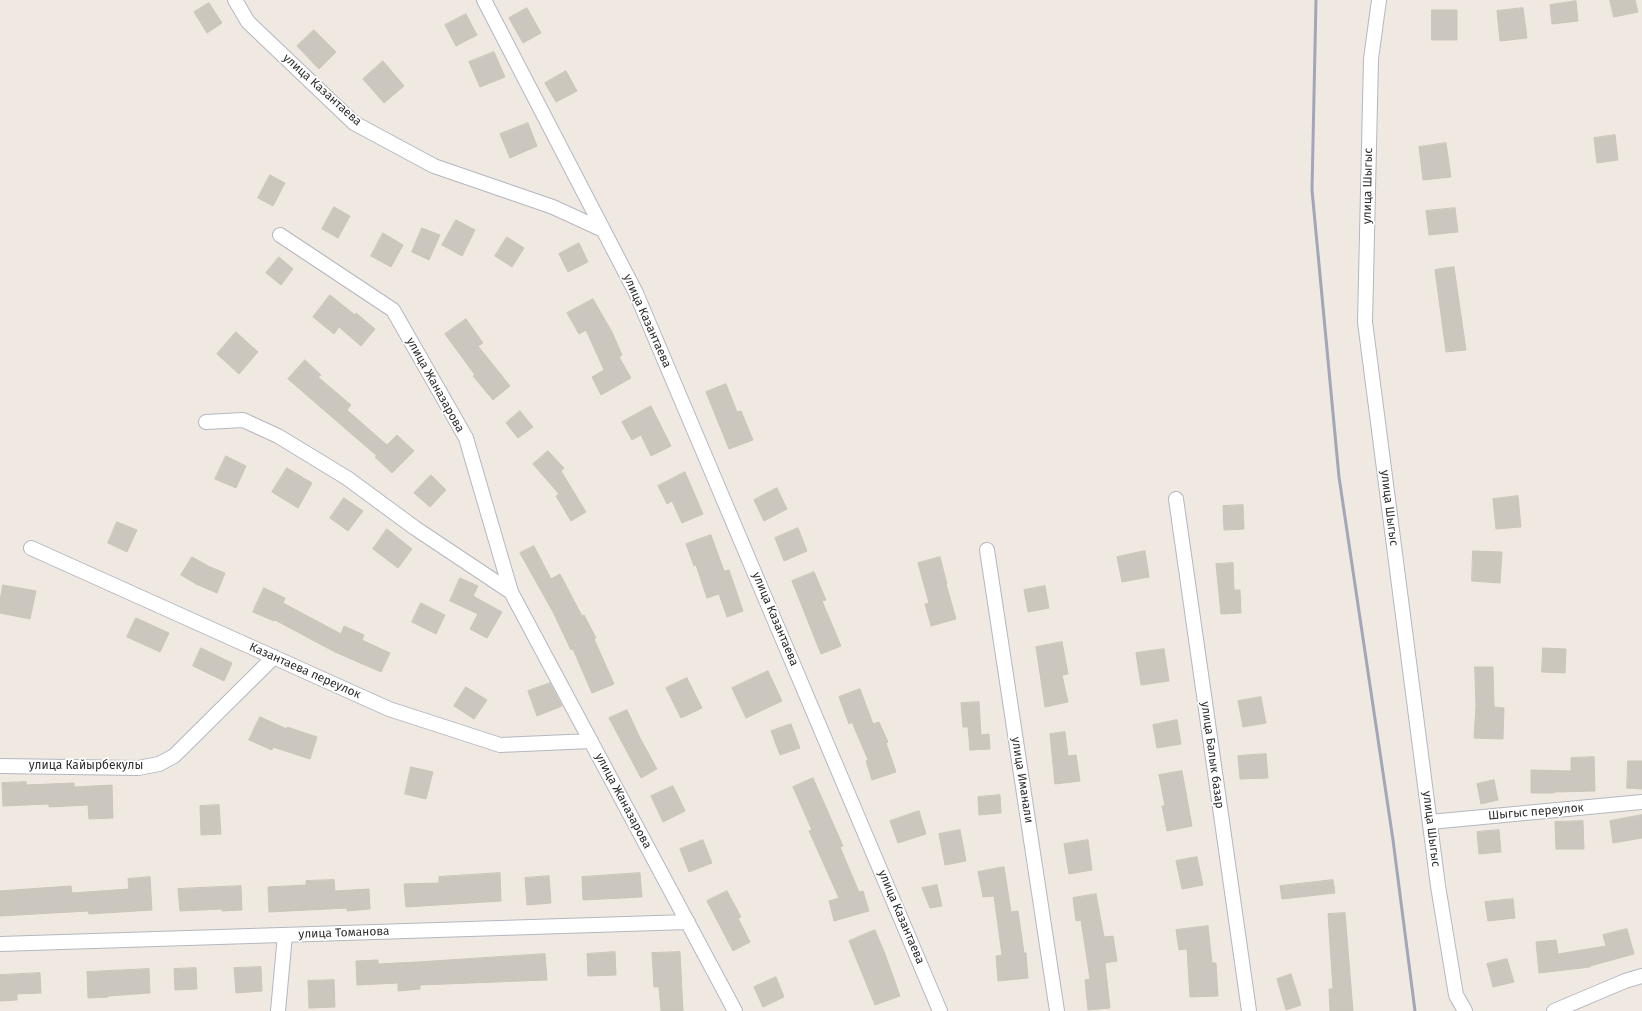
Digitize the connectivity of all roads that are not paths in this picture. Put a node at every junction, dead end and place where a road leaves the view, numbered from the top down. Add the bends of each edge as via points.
1 (235, 0) edge
2 (484, 0) edge
3 (1379, 0) edge
4 (603, 230) junction
5 (280, 235) dead end
6 (206, 422) dead end
7 (1176, 499) dead end
8 (31, 548) dead end
9 (987, 550) dead end
10 (511, 592) junction
11 (274, 657) junction
12 (591, 741) junction
13 (0, 766) edge
14 (1642, 802) edge
15 (1430, 822) junction
16 (688, 922) junction
17 (285, 935) junction
18 (0, 944) edge
19 (1642, 976) edge
20 (1625, 981) junction
21 (1642, 984) edge
22 (278, 1011) edge
23 (736, 1011) edge
24 (940, 1011) edge
25 (1057, 1011) edge
26 (1249, 1011) edge
27 (1465, 1011) edge
28 (1554, 1011) edge

1 - 4 street, улица Казантаева via 248,22 354,123 434,166 552,207
2 - 4 street, улица Казантаева
3 - 15 street, улица Шыгыс via 1371,59 1365,322
4 - 24 street, улица Казантаева via 636,293
5 - 10 street, улица Жаназарова via 393,310 466,438
6 - 10 street, улица Жаназарова via 244,420 278,436 347,478 415,528
7 - 26 street, улица Балык базар
8 - 11 street, Казантаева переулок
9 - 25 street, улица Иманали
10 - 12 street, улица Жаназарова
11 - 12 street, Казантаева переулок via 389,709 500,745
11 - 13 street, улица Кайырбекулы via 174,756 159,764 138,768
12 - 16 street, улица Жаназарова
14 - 15 street, Шыгыс переулок
15 - 27 street, улица Шыгыс via 1456,995
16 - 17 street, улица Томанова
16 - 23 street, улица Жаназарова
17 - 18 street, улица Томанова
17 - 22 street
19 - 20 street
20 - 21 street
20 - 28 street

